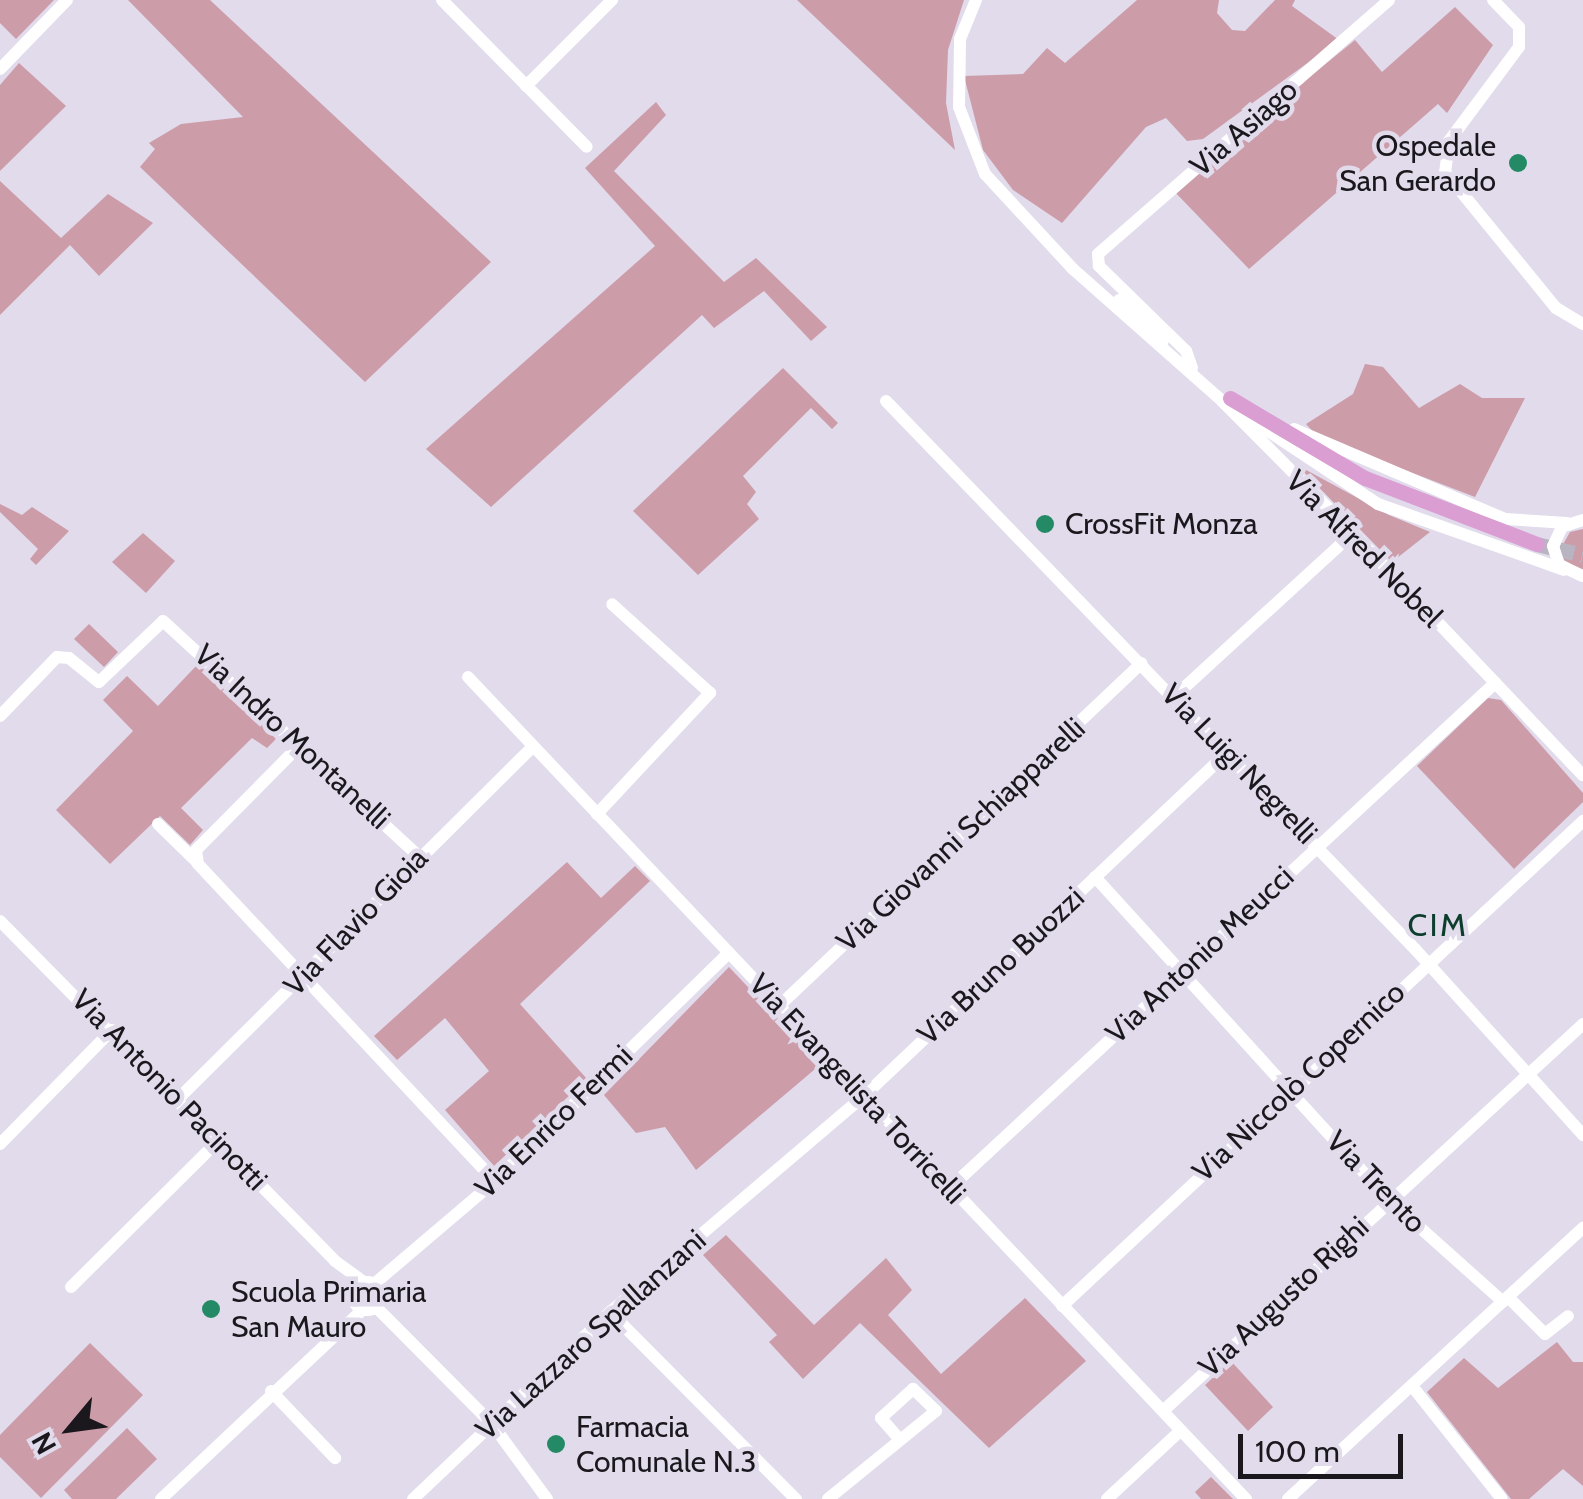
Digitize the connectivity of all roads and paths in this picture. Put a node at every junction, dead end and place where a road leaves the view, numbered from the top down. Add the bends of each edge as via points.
1 (68, 0) edge
2 (442, 0) edge
3 (612, 0) edge
4 (976, 0) edge
5 (1389, 0) edge
6 (1492, 0) edge
7 (0, 69) edge
8 (526, 86) junction
9 (587, 147) dead end
10 (1098, 254) joint
11 (1583, 324) edge
12 (1141, 327) junction
13 (1192, 368) junction
14 (1226, 400) junction
15 (886, 401) dead end
16 (1269, 430) junction
17 (1334, 462) junction
18 (1583, 520) edge
19 (1567, 523) junction
20 (1353, 533) junction
21 (1537, 544) tunnel mouth
22 (1564, 570) junction
23 (1583, 576) edge
24 (612, 604) dead end
25 (1142, 663) junction
26 (468, 678) dead end
27 (1495, 683) junction
28 (1174, 697) junction
29 (0, 716) edge
30 (302, 743) junction
31 (533, 746) junction
32 (1227, 753) junction
33 (1583, 776) edge
34 (597, 814) junction
35 (1583, 820) edge
36 (158, 824) dead end
37 (1317, 845) junction
38 (420, 856) junction
39 (198, 864) junction
40 (1095, 876) junction
41 (2, 926) edge
42 (729, 953) junction
43 (1428, 962) junction
44 (1182, 972) junction
45 (304, 976) junction
46 (779, 1006) junction
47 (1583, 1024) edge
48 (112, 1030) junction
49 (1528, 1075) junction
50 (1290, 1090) junction
51 (864, 1096) junction
52 (179, 1098) junction
53 (1583, 1135) edge
54 (219, 1140) junction
55 (0, 1144) edge
56 (772, 1175) joint
57 (495, 1181) junction
58 (951, 1187) junction
59 (1388, 1199) junction
60 (1583, 1228) edge
61 (72, 1287) dead end
62 (364, 1296) junction
63 (1506, 1300) junction
64 (1062, 1306) junction
65 (610, 1312) junction
66 (1568, 1316) dead end
67 (1412, 1386) junction
68 (272, 1391) junction
69 (1163, 1411) junction
70 (492, 1424) junction
71 (1178, 1433) junction
72 (899, 1440) dead end
73 (335, 1458) dead end
74 (161, 1499) edge
75 (413, 1499) edge
76 (547, 1499) edge
77 (796, 1499) edge
78 (828, 1499) edge
79 (1107, 1499) edge
80 (1246, 1499) edge
81 (1288, 1499) edge
82 (1502, 1499) edge

1 - 7 street
2 - 8 street
3 - 8 street
4 - 12 street via 960,39 958,107 977,161 1012,206
5 - 10 street, Via Asiago
6 - 11 street via 1519,26 1519,47 1449,140 1445,172 1556,308
8 - 9 street
10 - 13 street, Via Alfred Nobel via 1099,266 1186,351
12 - 13 street, Via Alfred Nobel
12 - 14 street, Via Alfred Nobel
13 - 14 street, Via Alfred Nobel
14 - 16 street
14 - 17 main road
14 - 19 street via 1490,513
14 - 20 street, Via Alfred Nobel via 1284,468
15 - 25 street, Via Luigi Negrelli
16 - 17 main road
16 - 22 street via 1378,504
17 - 21 main road via 1469,523
18 - 19 street
19 - 22 street via 1553,546
20 - 27 street, Via Alfred Nobel
20 - 28 street
22 - 23 street
24 - 34 street via 710,694
25 - 28 street, Via Luigi Negrelli
25 - 46 street, Via Giovanni Schiapparelli
26 - 31 street, Via Evangelista Torricelli
27 - 33 street, Via Alfred Nobel
27 - 37 street, Via Antonio Meucci
28 - 32 street, Via Luigi Negrelli
29 - 30 street, Via Indro Montanelli via 63,654 99,682 163,622
30 - 38 street, Via Indro Montanelli
30 - 39 street via 196,850
31 - 34 street, Via Evangelista Torricelli
31 - 38 street, Via Flavio Gioia
32 - 37 street, Via Luigi Negrelli
32 - 40 street, Via Bruno Buozzi
34 - 42 street, Via Evangelista Torricelli
35 - 43 street, Via Niccolò Copernico
36 - 39 street
37 - 43 street, Via Luigi Negrelli
37 - 44 street, Via Antonio Meucci
38 - 45 street, Via Flavio Gioia
39 - 45 street
40 - 44 street, Via Trento
40 - 51 street, Via Bruno Buozzi
41 - 48 street, Via Antonio Pacinotti
42 - 46 street, Via Evangelista Torricelli
42 - 57 street, Via Enrico Fermi
43 - 49 street, Via Luigi Negrelli
43 - 50 street, Via Niccolò Copernico
44 - 50 street, Via Trento
44 - 58 street, Via Antonio Meucci
45 - 52 street, Via Flavio Gioia
45 - 57 street
46 - 51 street, Via Evangelista Torricelli
47 - 49 street, Via Augusto Righi
48 - 52 street, Via Antonio Pacinotti
48 - 55 street
49 - 53 street, Via Luigi Negrelli
49 - 59 street, Via Augusto Righi
50 - 59 street, Via Trento
50 - 64 street, Via Niccolò Copernico
51 - 56 street, Via Bruno Buozzi
51 - 58 street, Via Evangelista Torricelli
52 - 54 street, Via Antonio Pacinotti
54 - 61 street
54 - 62 street, Via Antonio Pacinotti
56 - 65 street, Via Lazzaro Spallanzani
57 - 62 street, Via Enrico Fermi
58 - 64 street, Via Evangelista Torricelli
59 - 63 street, Via Trento
59 - 69 street, Via Augusto Righi
60 - 63 street
62 - 68 street, Via Enrico Fermi
62 - 70 street, Via Antonio Pacinotti
63 - 66 street, Via Trento via 1545,1334
63 - 67 street
64 - 69 street, Via Evangelista Torricelli
65 - 70 street, Via Lazzaro Spallanzani
65 - 77 street
67 - 81 street
67 - 82 street
68 - 73 street
68 - 74 street, Via Enrico Fermi
69 - 71 street, Via Evangelista Torricelli
70 - 75 street, Via Lazzaro Spallanzani
70 - 76 street, Via Antonio Pacinotti
71 - 79 street
71 - 80 street, Via Evangelista Torricelli
72 - 78 street

